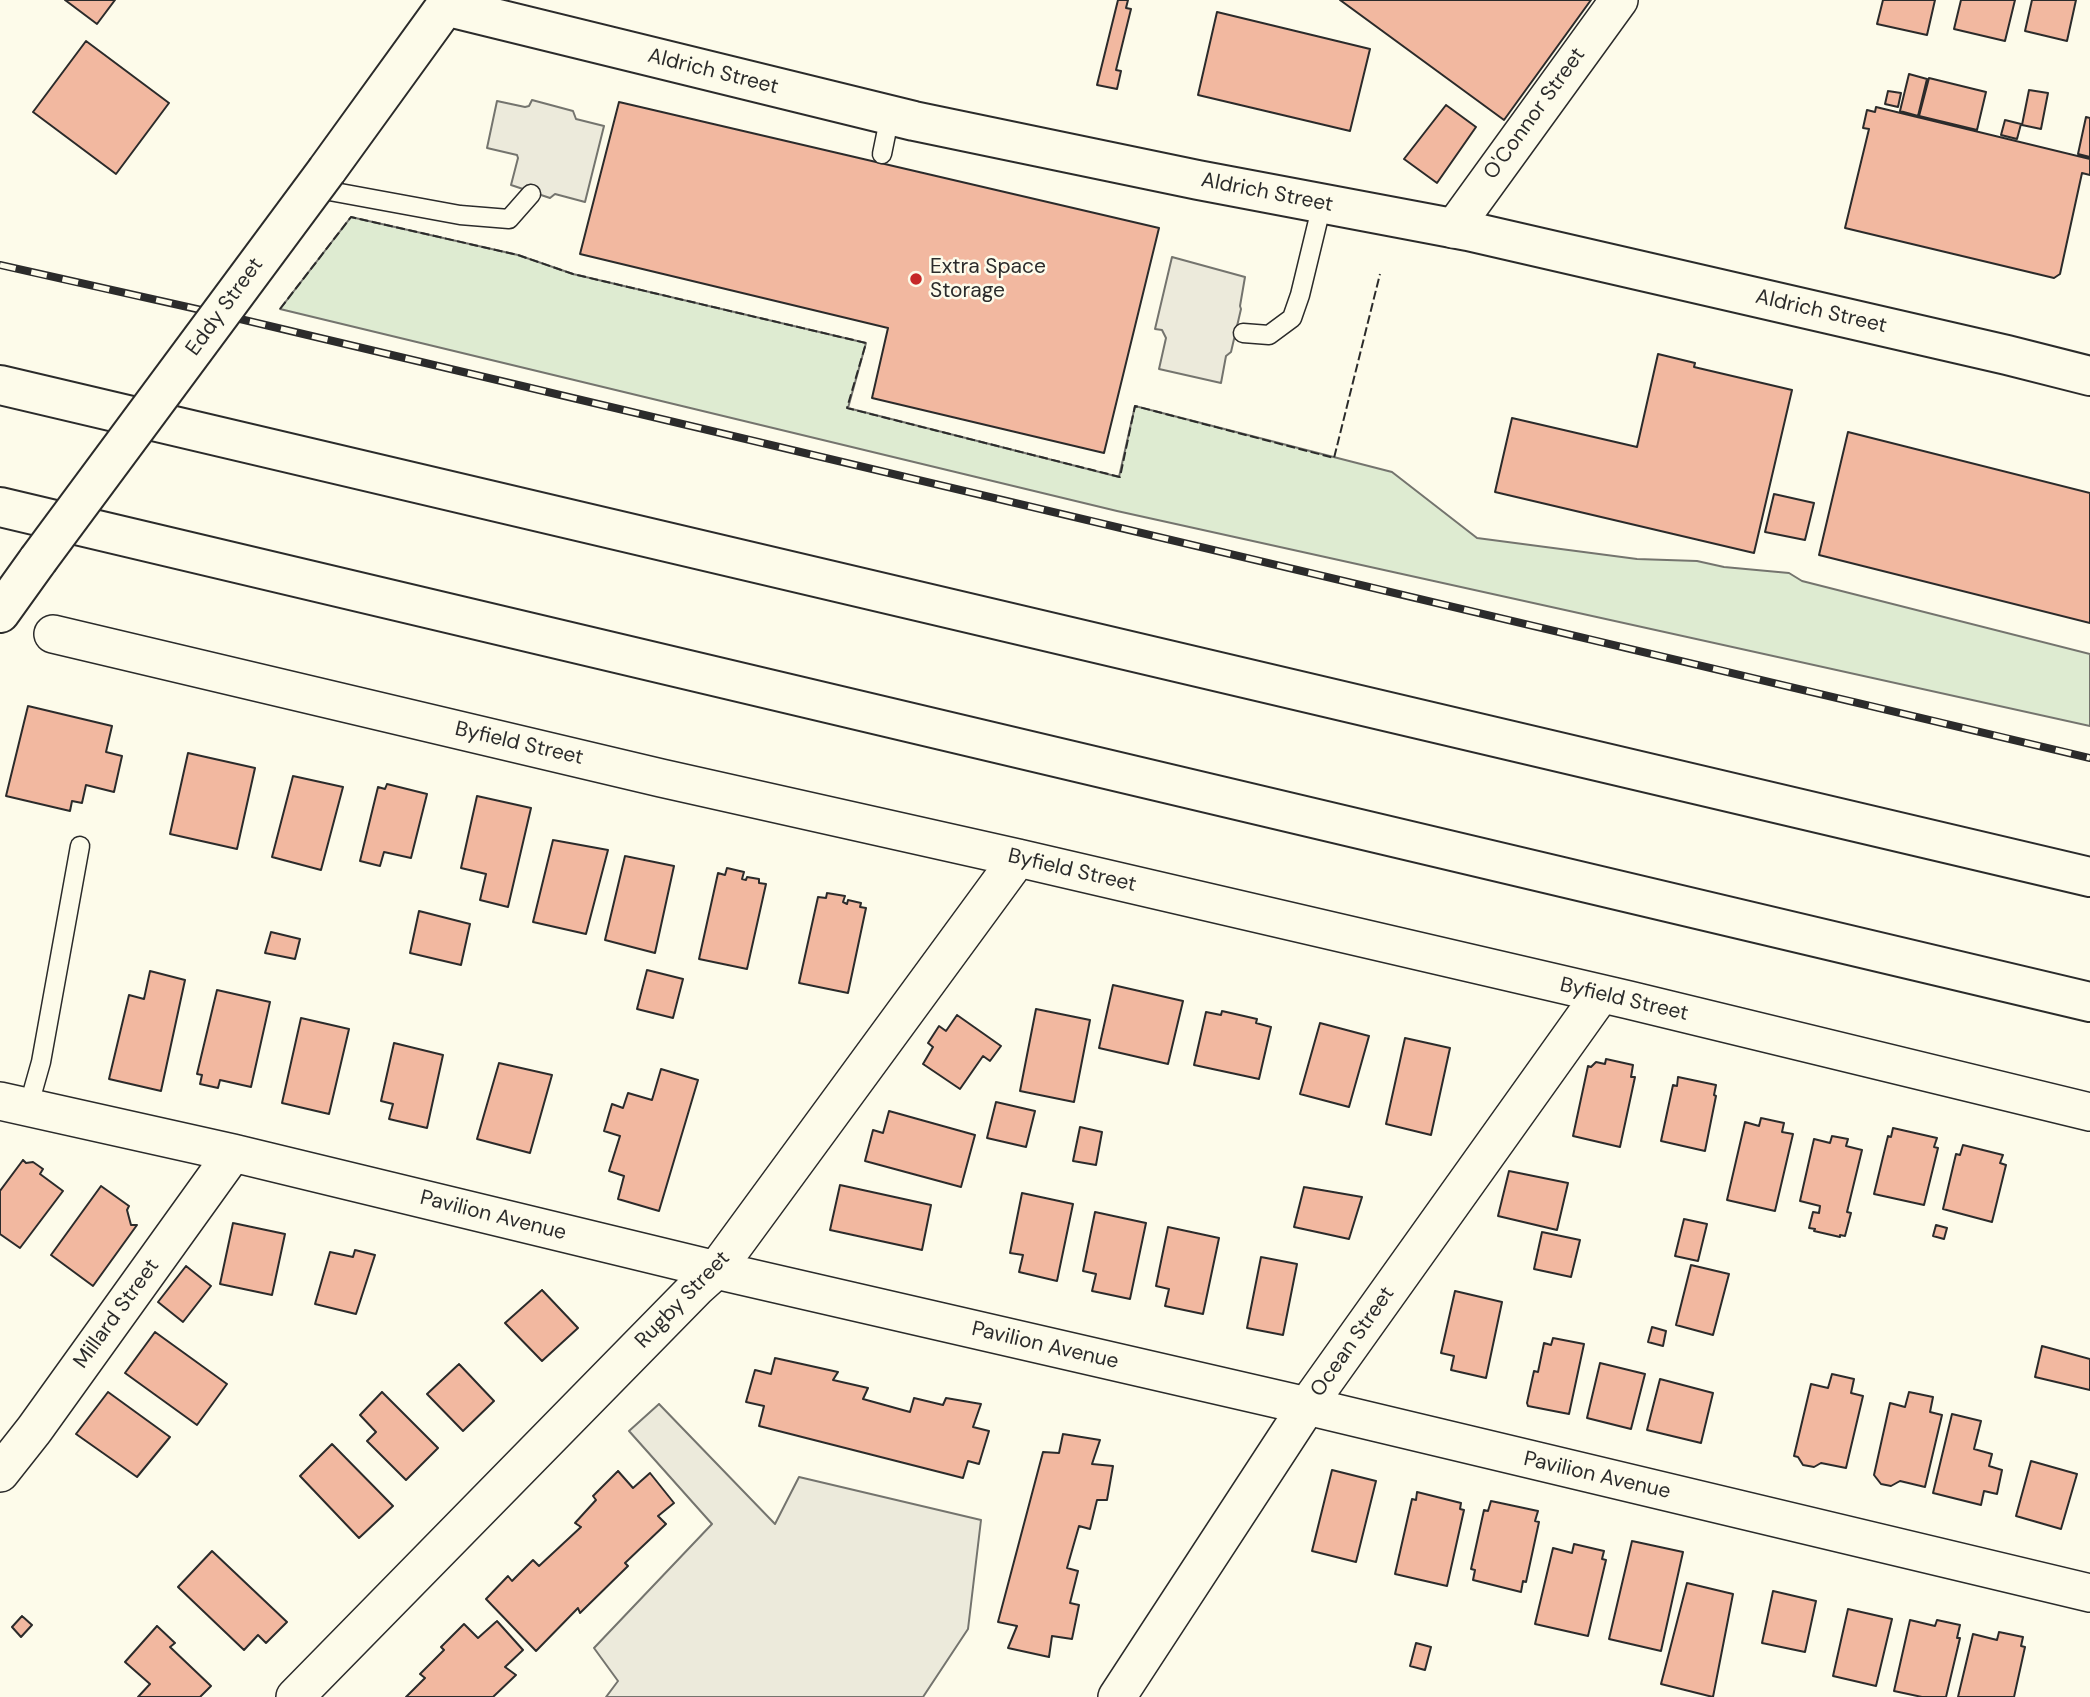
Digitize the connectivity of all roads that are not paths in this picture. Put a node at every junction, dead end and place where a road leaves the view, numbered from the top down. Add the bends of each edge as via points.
1 (1619, 0) edge
2 (447, 3) edge
3 (890, 115) junction
4 (882, 154) dead end
5 (320, 179) junction
6 (531, 194) dead end
7 (1322, 204) junction
8 (1453, 229) junction
9 (1242, 333) dead end
10 (0, 370) edge
11 (2090, 376) edge
12 (0, 385) edge
13 (57, 398) junction
14 (0, 507) edge
15 (0, 613) edge
16 (53, 634) dead end
17 (80, 846) dead end
18 (1018, 858) junction
19 (2090, 877) edge
20 (1601, 995) junction
21 (2090, 1002) edge
22 (14, 1105) edge
23 (2090, 1112) edge
24 (233, 1153) junction
25 (716, 1270) junction
26 (1307, 1406) junction
27 (0, 1473) edge
28 (2090, 1593) edge
29 (295, 1697) edge
30 (1117, 1697) edge

1 - 8 street, O'Connor Street
2 - 3 main road, Aldrich Street
2 - 5 main road, Eddy Street
3 - 4 lane
3 - 7 main road, Aldrich Street
5 - 6 lane via 460,215 509,219
5 - 15 main road, Eddy Street, bridge
7 - 8 main road, Aldrich Street
7 - 9 lane via 1292,318 1269,335
8 - 11 main road, Aldrich Street
10 - 13 main road
12 - 13 main road
13 - 19 main road
14 - 21 main road
16 - 18 street, Byfield Street
17 - 22 lane via 41,1062
18 - 20 street, Byfield Street
18 - 25 street, Rugby Street
20 - 23 street, Byfield Street
20 - 26 street, Ocean Street
22 - 24 street, Pavilion Avenue
24 - 25 street, Pavilion Avenue
24 - 27 street, Millard Street
25 - 26 street, Pavilion Avenue
25 - 29 street, Rugby Street
26 - 28 street, Pavilion Avenue
26 - 30 street, Ocean Street

